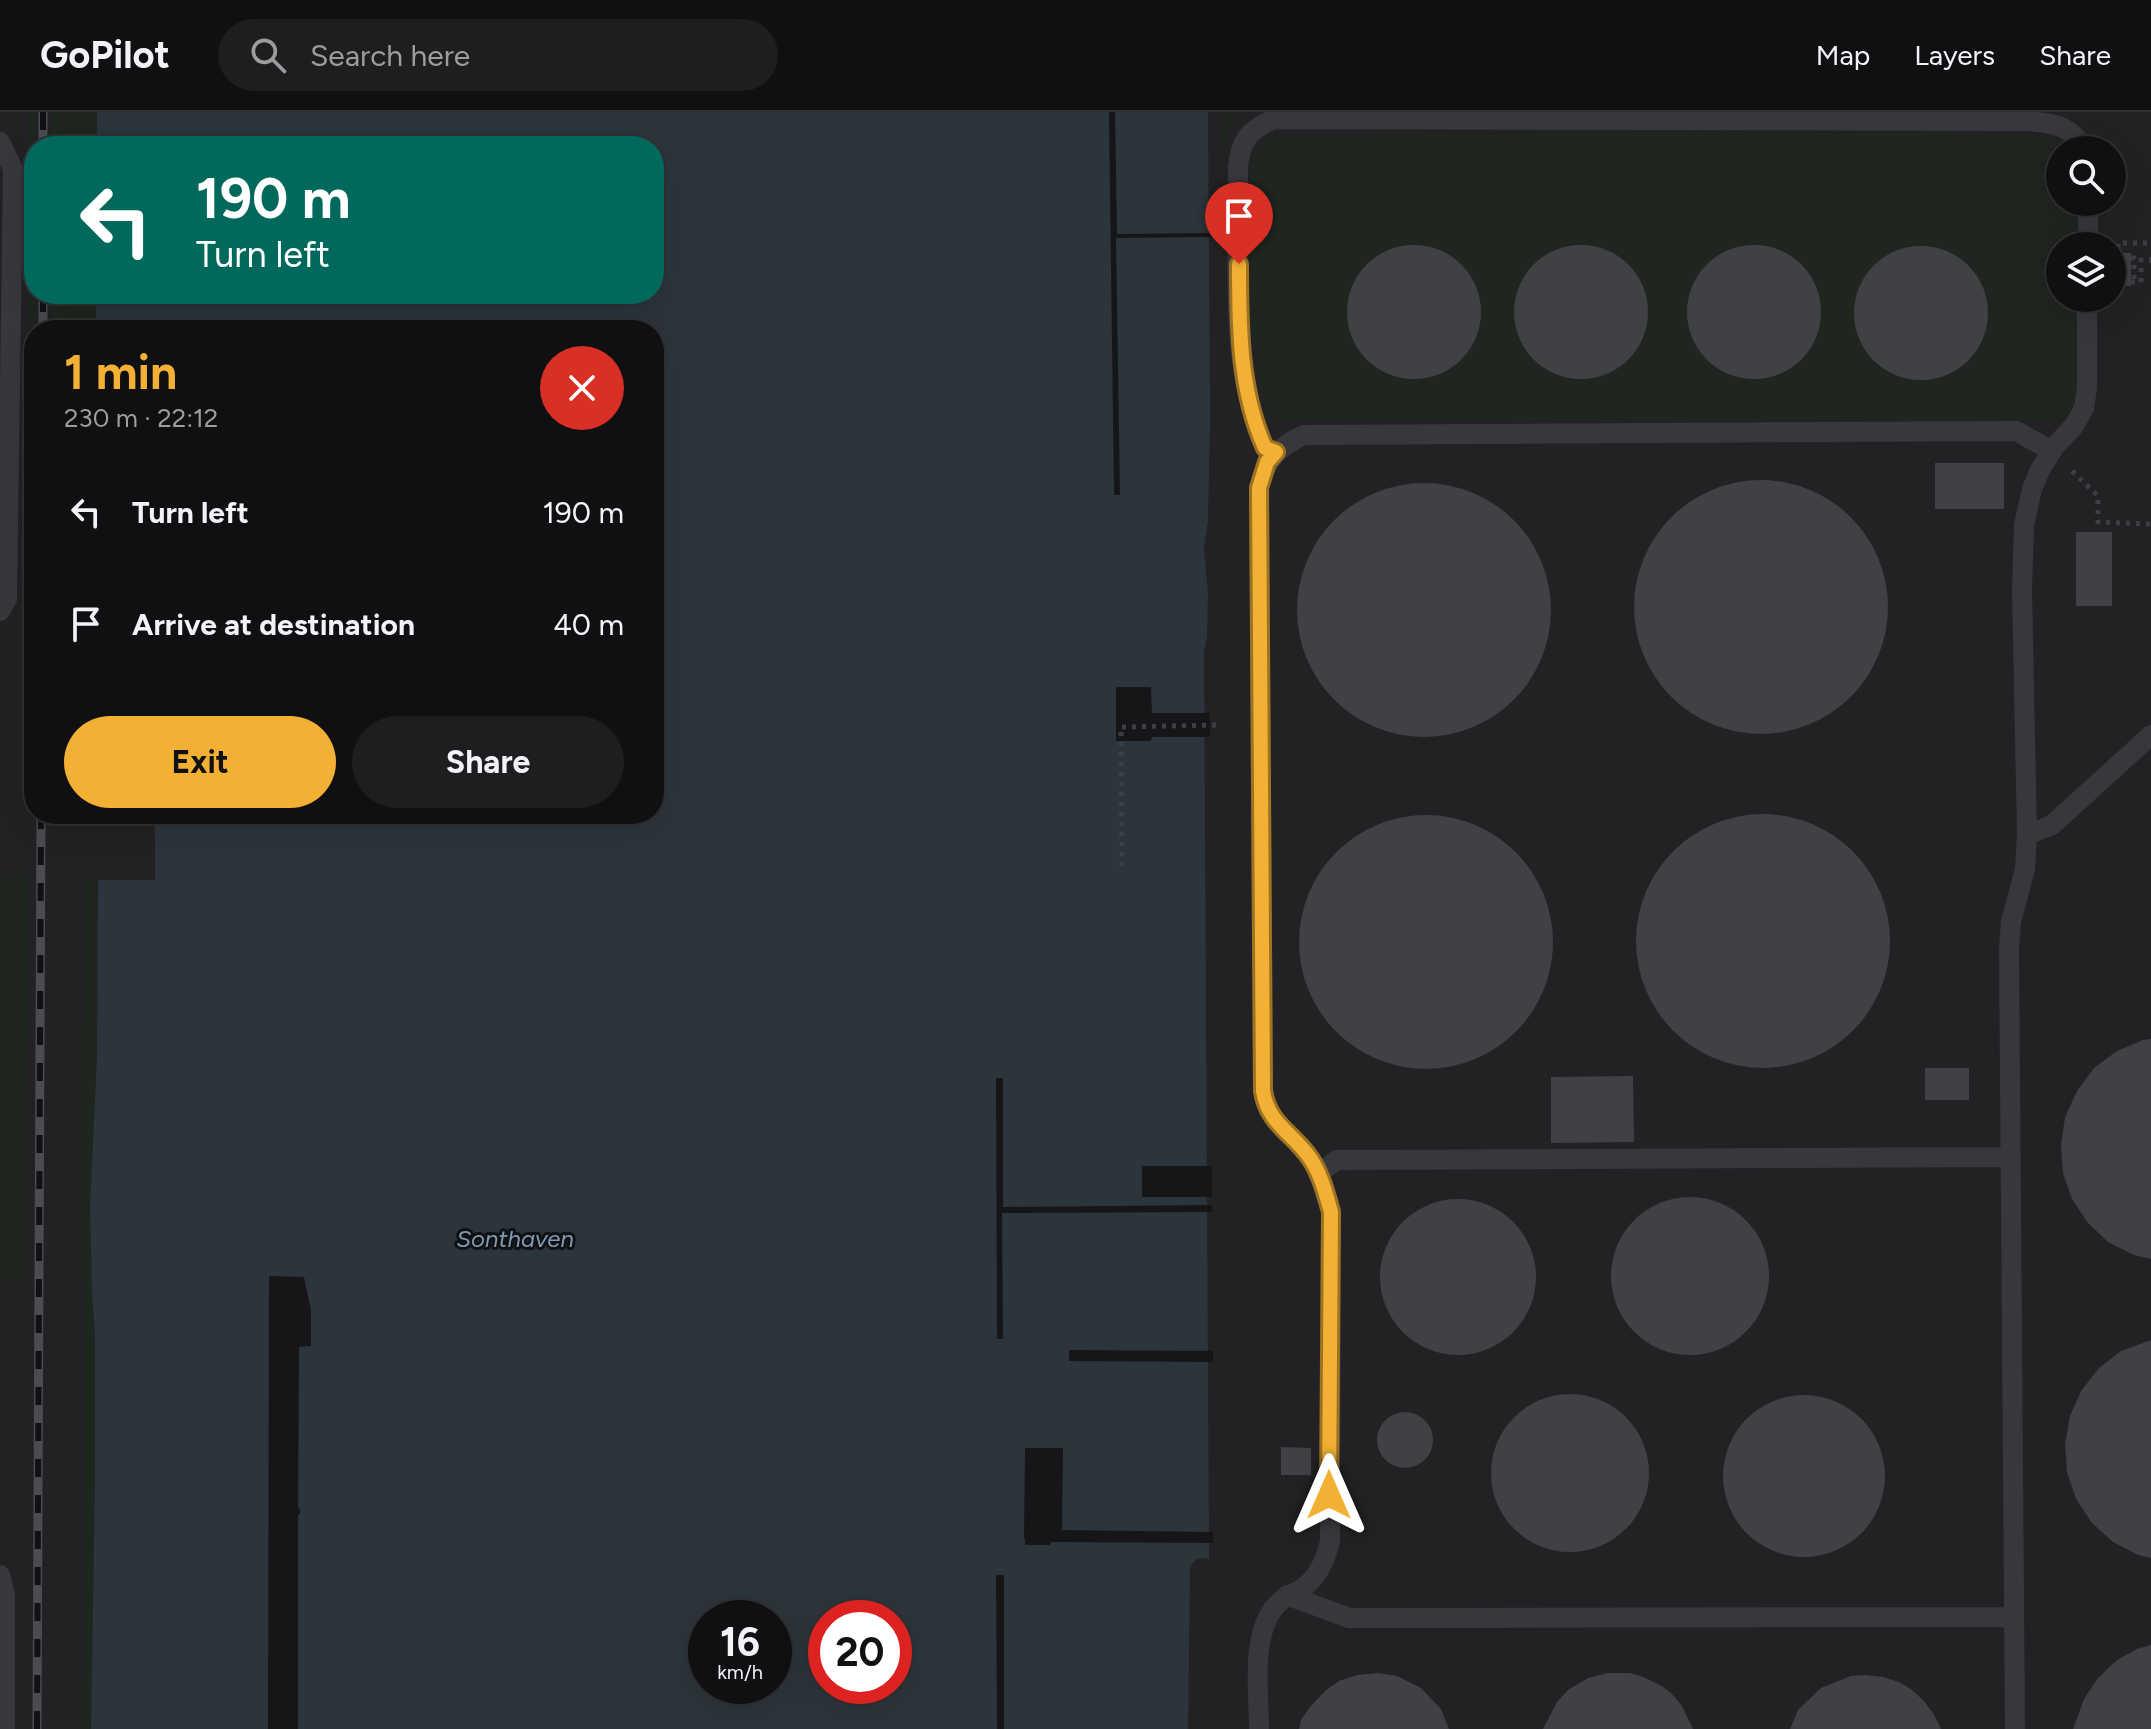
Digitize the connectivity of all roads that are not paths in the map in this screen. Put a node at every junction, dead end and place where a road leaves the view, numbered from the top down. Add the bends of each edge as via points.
1 (2076, 136) edge
2 (0, 142) edge
3 (2087, 312) edge
4 (2052, 451) junction
5 (1276, 452) junction
6 (4, 489) edge
7 (0, 611) edge
8 (2151, 735) edge
9 (2027, 835) junction
10 (2010, 1157) junction
11 (1318, 1174) junction
12 (0, 1575) edge
13 (1287, 1595) junction
14 (2014, 1617) junction
15 (5, 1729) edge
16 (1259, 1729) edge
17 (2015, 1729) edge

1 - 5 lane via 2056,124 2027,121 1275,119 1262,124 1251,132 1239,155 1239,327 1252,414 1265,448
2 - 6 lane via 13,169
3 - 4 lane via 2084,408
4 - 5 lane via 2016,431 1304,435
4 - 9 lane via 2032,489 2024,525
5 - 11 lane via 1259,488 1263,1091 1272,1117 1310,1157
6 - 7 lane via 7,599
8 - 9 lane via 2052,825
9 - 10 lane via 2009,948
10 - 11 lane via 1337,1160
10 - 14 lane
11 - 13 lane via 1331,1212 1330,1541 1321,1569
12 - 15 lane via 5,1595
13 - 14 lane via 1349,1618
13 - 16 lane via 1266,1620 1260,1637
14 - 17 lane

